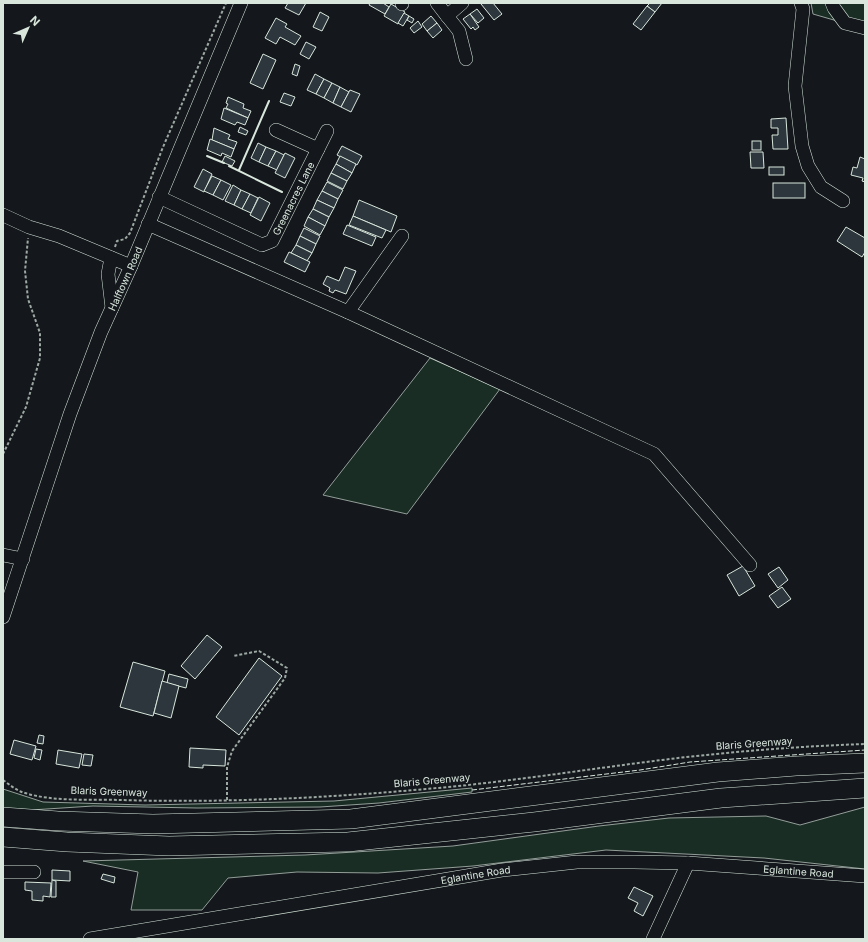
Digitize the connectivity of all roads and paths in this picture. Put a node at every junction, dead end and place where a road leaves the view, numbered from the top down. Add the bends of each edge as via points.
1 (226, 3) edge
2 (241, 3) edge
3 (437, 3) edge
4 (462, 3) edge
5 (802, 3) edge
6 (832, 3) edge
7 (447, 16) junction
8 (865, 28) edge
9 (466, 59) dead end
10 (276, 130) dead end
11 (327, 131) dead end
12 (318, 149) junction
13 (159, 197) junction
14 (843, 201) dead end
15 (3, 215) edge
16 (148, 224) junction
17 (29, 227) junction
18 (402, 236) dead end
19 (111, 258) junction
20 (131, 266) junction
21 (112, 308) junction
22 (348, 312) junction
23 (3, 454) edge
24 (3, 555) edge
25 (23, 559) junction
26 (750, 565) dead end
27 (3, 617) edge
28 (233, 656) dead end
29 (865, 744) edge
30 (865, 763) edge
31 (3, 780) edge
32 (865, 788) edge
33 (227, 800) junction
34 (3, 817) edge
35 (3, 837) edge
36 (688, 863) junction
37 (3, 872) edge
38 (34, 872) dead end
39 (865, 876) edge
40 (90, 939) edge
41 (653, 939) edge

1 - 19 path via 163,147 130,233 125,240 117,241
2 - 13 street, Halftown Road
3 - 7 street
4 - 7 street
5 - 14 street via 795,86 802,146 808,166 821,186
6 - 8 street via 845,23
7 - 9 street via 459,30
10 - 12 street
11 - 12 street, Greenacres Lane
12 - 13 street, Greenacres Lane via 272,242 262,245
13 - 16 street, Halftown Road
15 - 17 street
16 - 20 street, Halftown Road
16 - 22 street
17 - 19 street via 59,236
17 - 23 path via 24,271 28,299 40,333 40,358 26,407
18 - 22 street
19 - 20 street
19 - 21 street via 108,274
20 - 21 street, Halftown Road
21 - 25 street, Halftown Road via 70,414
22 - 26 street via 654,454
24 - 25 street
25 - 27 street, Halftown Road
28 - 33 path via 259,651 287,668 285,678 232,751 227,767
29 - 33 path, Blaris Greenway via 736,752 427,789 323,797
30 - 34 highway via 718,772 351,819 153,824
31 - 33 path, Blaris Greenway via 24,793 47,797 163,801
32 - 35 highway via 721,798 348,842 170,846
36 - 39 street, Eglantine Road
36 - 40 street, Eglantine Road via 577,862 502,870
36 - 41 street
37 - 38 street

